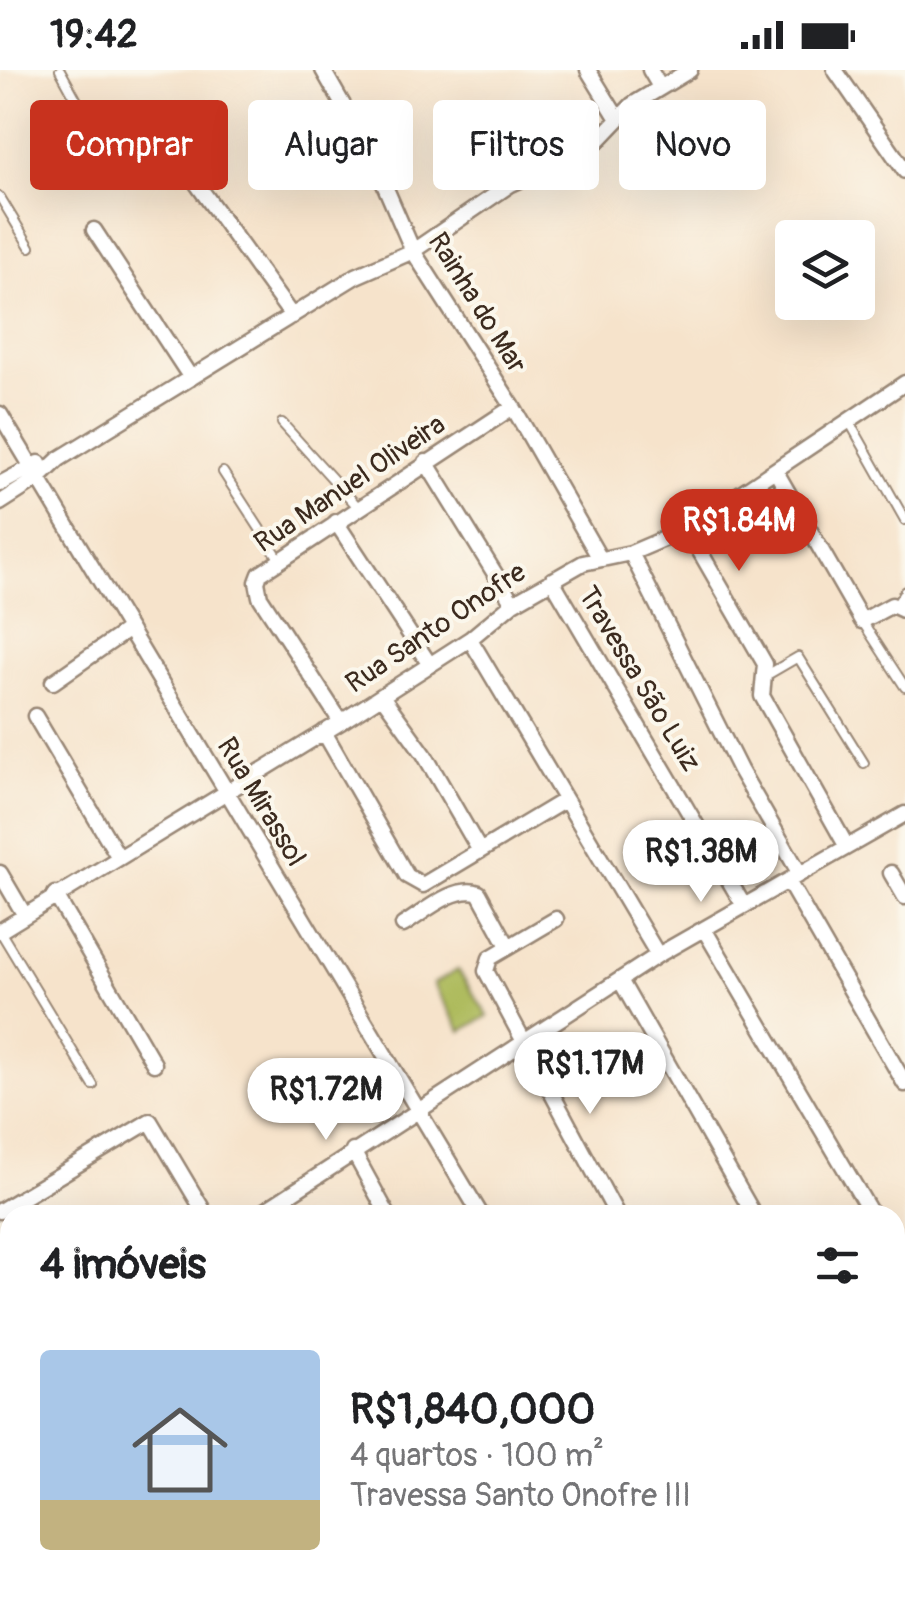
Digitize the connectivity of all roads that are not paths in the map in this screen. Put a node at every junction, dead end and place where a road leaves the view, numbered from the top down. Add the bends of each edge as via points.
1 (60, 70) edge
2 (322, 70) edge
3 (588, 70) edge
4 (650, 70) edge
5 (690, 70) edge
6 (835, 70) edge
7 (660, 87) junction
8 (77, 100) edge
9 (618, 119) junction
10 (904, 166) edge
11 (201, 190) edge
12 (0, 197) edge
13 (94, 230) dead end
14 (30, 247) dead end
15 (413, 251) junction
16 (292, 316) junction
17 (190, 378) junction
18 (905, 383) edge
19 (513, 407) junction
20 (0, 414) edge
21 (848, 421) junction
22 (282, 424) dead end
23 (426, 462) junction
24 (775, 470) junction
25 (35, 472) junction
26 (223, 472) dead end
27 (0, 484) edge
28 (0, 503) edge
29 (358, 507) junction
30 (905, 520) edge
31 (336, 522) junction
32 (687, 529) junction
33 (631, 554) junction
34 (599, 557) junction
35 (280, 560) junction
36 (552, 580) junction
37 (902, 602) edge
38 (513, 603) junction
39 (862, 621) junction
40 (129, 629) junction
41 (470, 638) junction
42 (430, 665) junction
43 (767, 675) junction
44 (53, 682) dead end
45 (905, 687) edge
46 (382, 696) junction
47 (35, 716) dead end
48 (341, 722) junction
49 (324, 732) junction
50 (864, 763) dead end
51 (225, 792) junction
52 (565, 800) junction
53 (905, 814) edge
54 (848, 848) junction
55 (480, 852) junction
56 (118, 856) junction
57 (0, 873) edge
58 (890, 873) dead end
59 (794, 878) junction
60 (55, 894) junction
61 (905, 897) edge
62 (744, 906) junction
63 (24, 914) junction
64 (556, 919) dead end
65 (402, 925) dead end
66 (704, 929) junction
67 (0, 931) edge
68 (508, 946) junction
69 (658, 955) junction
70 (620, 980) junction
71 (524, 1040) junction
72 (154, 1064) dead end
73 (93, 1084) dead end
74 (905, 1084) edge
75 (418, 1108) junction
76 (353, 1152) junction
77 (12, 1205) edge
78 (200, 1205) edge
79 (284, 1205) edge
80 (382, 1205) edge
81 (476, 1205) edge
82 (612, 1205) edge
83 (748, 1205) edge
84 (866, 1205) edge

1 - 8 lane
2 - 15 street, Rainha do Mar via 371,154
3 - 9 street
4 - 7 street
5 - 7 street
6 - 10 street
7 - 9 street
9 - 15 street via 591,148 512,184
11 - 16 street
12 - 14 lane
13 - 17 street
15 - 16 street via 373,266
15 - 19 street, Rainha do Mar
16 - 17 street
17 - 25 street
18 - 21 street, Rua Santo Onofre
19 - 23 street, Rua Manuel Oliveira
19 - 34 street, Rainha do Mar
20 - 25 street, Rua Mirassol
21 - 24 street, Rua Santo Onofre
21 - 30 lane
22 - 29 lane
23 - 29 street, Rua Manuel Oliveira
23 - 38 street
24 - 32 street, Rua Santo Onofre
24 - 39 street
25 - 27 street
25 - 28 street
25 - 40 street, Rua Mirassol
26 - 35 lane
29 - 31 street, Rua Manuel Oliveira
31 - 35 street, Rua Manuel Oliveira
31 - 42 street
32 - 33 street, Rua Santo Onofre
32 - 43 street
33 - 34 street, Rua Santo Onofre
33 - 59 street
34 - 36 street, Rua Santo Onofre
35 - 48 street, Rua Manuel Oliveira via 260,574 257,590
36 - 38 street, Rua Santo Onofre
36 - 62 street, Travessa São Luiz
37 - 39 street
38 - 41 street, Rua Santo Onofre
39 - 45 lane
40 - 44 street
40 - 51 street, Rua Mirassol
41 - 42 street, Rua Santo Onofre
41 - 52 street
42 - 46 street, Rua Santo Onofre
43 - 50 lane via 798,657
43 - 54 street via 762,696
46 - 48 street, Rua Santo Onofre
46 - 55 street
47 - 56 street
48 - 49 street, Rua Santo Onofre
49 - 51 street, Rua Santo Onofre
49 - 55 street via 407,876 423,885 433,882
51 - 56 street, Rua Santo Onofre
51 - 75 street, Rua Mirassol
52 - 55 street
52 - 69 street
53 - 54 street
54 - 59 street
56 - 60 street, Rua Santo Onofre
57 - 63 street
58 - 61 street
59 - 62 street
59 - 74 street
60 - 63 street, Rua Santo Onofre
60 - 72 street
62 - 66 street
63 - 67 street, Rua Santo Onofre
64 - 68 street
65 - 68 street via 472,890
66 - 69 street
66 - 84 street
67 - 73 lane
68 - 71 street via 490,958 486,971
69 - 70 street
70 - 71 street
70 - 83 street
71 - 75 street
71 - 82 street
75 - 76 street
75 - 81 street, Rua Mirassol
76 - 79 street
76 - 80 street
77 - 78 street via 150,1122

